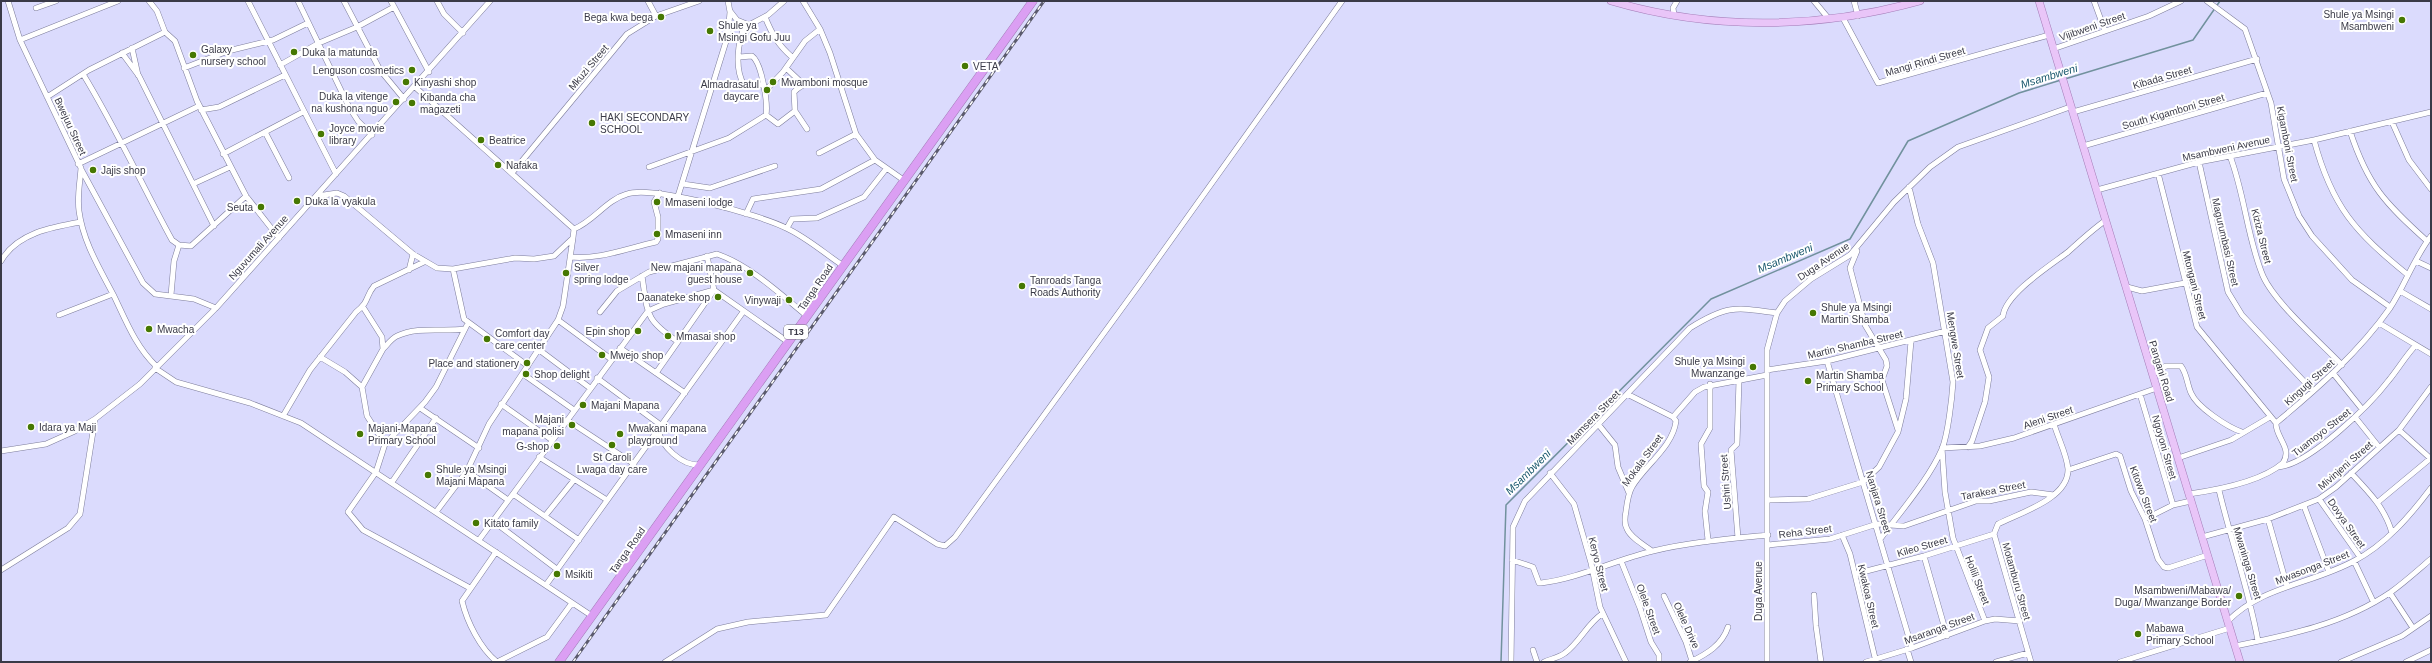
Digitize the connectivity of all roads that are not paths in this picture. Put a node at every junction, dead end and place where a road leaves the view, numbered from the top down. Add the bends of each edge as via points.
1 (8, 1) edge
2 (56, 1) edge
3 (118, 1) edge
4 (149, 1) edge
5 (248, 1) edge
6 (298, 1) edge
7 (344, 1) edge
8 (391, 1) edge
9 (437, 1) edge
10 (490, 1) edge
11 (648, 1) edge
12 (699, 1) edge
13 (728, 1) edge
14 (784, 1) edge
15 (803, 1) edge
16 (1033, 1) edge
17 (1342, 1) edge
18 (1611, 1) edge
19 (1676, 1) edge
20 (1814, 1) edge
21 (1854, 1) edge
22 (1920, 1) edge
23 (2094, 1) edge
24 (2181, 1) edge
25 (2039, 2) edge
26 (2208, 2) edge
27 (1897, 4) edge
28 (394, 7) junction
29 (36, 8) dead end
30 (729, 8) junction
31 (1674, 15) junction
32 (656, 16) junction
33 (1858, 16) junction
34 (764, 17) junction
35 (1843, 18) junction
36 (1830, 20) junction
37 (308, 24) junction
38 (745, 25) junction
39 (357, 27) junction
40 (820, 29) junction
41 (2105, 31) junction
42 (165, 32) junction
43 (463, 33) junction
44 (2049, 35) junction
45 (20, 40) junction
46 (267, 41) junction
47 (319, 43) junction
48 (132, 48) junction
49 (2053, 49) junction
50 (122, 53) junction
51 (739, 57) junction
52 (792, 57) junction
53 (2257, 59) junction
54 (280, 65) junction
55 (184, 68) junction
56 (786, 68) junction
57 (429, 72) junction
58 (83, 74) junction
59 (285, 75) junction
60 (138, 76) junction
61 (839, 81) junction
62 (803, 84) junction
63 (415, 87) junction
64 (764, 88) junction
65 (2268, 93) junction
66 (47, 97) junction
67 (404, 99) junction
68 (200, 108) junction
69 (2071, 109) junction
70 (795, 111) junction
71 (303, 112) junction
72 (2431, 112) edge
73 (766, 115) junction
74 (2392, 122) junction
75 (161, 124) junction
76 (807, 129) dead end
77 (2350, 131) junction
78 (265, 132) junction
79 (856, 134) junction
80 (372, 135) junction
81 (2314, 140) junction
82 (120, 143) junction
83 (2083, 146) junction
84 (2279, 146) junction
85 (693, 152) junction
86 (819, 153) dead end
87 (224, 154) junction
88 (2230, 156) junction
89 (875, 160) junction
90 (2199, 162) junction
91 (80, 166) junction
92 (775, 166) dead end
93 (230, 167) junction
94 (649, 167) dead end
95 (886, 169) junction
96 (512, 173) junction
97 (2158, 173) junction
98 (336, 174) junction
99 (290, 178) dead end
100 (905, 181) junction
101 (193, 184) junction
102 (683, 184) junction
103 (1909, 187) junction
104 (2431, 189) edge
105 (2097, 190) junction
106 (660, 194) junction
107 (246, 196) junction
108 (316, 196) junction
109 (678, 196) junction
110 (746, 214) junction
111 (2106, 220) junction
112 (81, 222) junction
113 (214, 226) junction
114 (787, 228) junction
115 (574, 229) junction
116 (2431, 236) edge
117 (278, 238) junction
118 (573, 238) junction
119 (2427, 241) junction
120 (179, 245) junction
121 (1858, 248) junction
122 (412, 254) junction
123 (707, 256) junction
124 (570, 257) junction
125 (1, 261) edge
126 (2416, 261) junction
127 (424, 262) junction
128 (842, 265) junction
129 (2431, 268) edge
130 (453, 269) junction
131 (409, 270) junction
132 (2408, 274) junction
133 (642, 276) junction
134 (2185, 283) junction
135 (2127, 287) junction
136 (714, 290) junction
137 (2400, 291) junction
138 (113, 294) junction
139 (171, 295) junction
140 (363, 307) junction
141 (2390, 307) junction
142 (216, 308) junction
143 (2431, 309) edge
144 (648, 311) junction
145 (600, 312) dead end
146 (743, 312) junction
147 (1777, 314) junction
148 (59, 315) dead end
149 (808, 316) junction
150 (558, 320) junction
151 (468, 323) junction
152 (2379, 323) junction
153 (464, 329) junction
154 (1946, 331) junction
155 (677, 341) junction
156 (1911, 341) junction
157 (788, 342) junction
158 (2415, 346) junction
159 (383, 348) junction
160 (620, 348) junction
161 (1879, 348) junction
162 (538, 349) junction
163 (2431, 354) edge
164 (320, 357) junction
165 (611, 359) junction
166 (1827, 361) junction
167 (2342, 365) junction
168 (528, 366) junction
169 (156, 367) junction
170 (1767, 372) junction
171 (656, 373) junction
172 (2333, 373) junction
173 (523, 374) junction
174 (2153, 374) junction
175 (597, 378) junction
176 (1739, 380) junction
177 (1710, 384) junction
178 (362, 387) junction
179 (2431, 387) edge
180 (590, 388) junction
181 (2157, 388) junction
182 (2313, 391) junction
183 (685, 393) junction
184 (1627, 394) junction
185 (2140, 394) junction
186 (501, 404) junction
187 (420, 408) junction
188 (2362, 409) junction
189 (574, 410) junction
190 (283, 416) junction
191 (1673, 417) junction
192 (2270, 417) junction
193 (2355, 417) junction
194 (436, 418) junction
195 (95, 419) junction
196 (567, 420) junction
197 (2276, 423) junction
198 (1598, 424) junction
199 (2054, 424) junction
200 (660, 428) junction
201 (2399, 430) junction
202 (1898, 432) junction
203 (2242, 432) junction
204 (552, 440) junction
205 (386, 444) junction
206 (1968, 447) junction
207 (2379, 447) junction
208 (479, 448) junction
209 (1942, 448) junction
210 (1, 451) edge
211 (539, 458) junction
212 (2178, 458) junction
213 (2431, 458) edge
214 (634, 464) junction
215 (699, 466) junction
216 (2278, 467) junction
217 (2068, 470) junction
218 (468, 471) junction
219 (376, 472) junction
220 (1550, 473) junction
221 (2351, 473) junction
222 (574, 480) junction
223 (392, 482) junction
224 (1863, 482) junction
225 (2431, 488) edge
226 (2219, 490) junction
227 (1629, 493) junction
228 (513, 494) junction
229 (2054, 495) junction
230 (2190, 498) junction
231 (2319, 499) junction
232 (508, 500) junction
233 (607, 500) junction
234 (1768, 500) junction
235 (2378, 502) junction
236 (2173, 505) junction
237 (2304, 506) junction
238 (1947, 510) junction
239 (436, 512) junction
240 (545, 516) junction
241 (2145, 518) junction
242 (2268, 519) junction
243 (493, 521) junction
244 (1877, 524) junction
245 (1891, 524) junction
246 (2228, 530) junction
247 (2392, 533) junction
248 (1842, 534) junction
249 (1994, 534) junction
250 (1768, 535) junction
251 (2202, 536) junction
252 (1738, 538) junction
253 (1881, 538) junction
254 (479, 540) junction
255 (579, 540) junction
256 (1708, 540) junction
257 (1768, 545) junction
258 (1955, 545) junction
259 (1652, 551) junction
260 (496, 552) junction
261 (2208, 555) junction
262 (1924, 556) junction
263 (2360, 557) junction
264 (2431, 559) edge
265 (1512, 560) junction
266 (1621, 560) junction
267 (2354, 561) junction
268 (1887, 565) junction
269 (1, 570) edge
270 (558, 570) junction
271 (1593, 571) junction
272 (2329, 572) junction
273 (1855, 574) junction
274 (546, 585) junction
275 (2287, 586) junction
276 (470, 588) junction
277 (2390, 593) junction
278 (1814, 595) dead end
279 (1664, 596) dead end
280 (2251, 601) junction
281 (2373, 601) junction
282 (572, 603) junction
283 (1602, 614) junction
284 (592, 616) junction
285 (2431, 616) edge
286 (1985, 621) junction
287 (2020, 621) junction
288 (2229, 624) junction
289 (1728, 627) dead end
290 (2413, 628) junction
291 (1947, 636) junction
292 (2258, 641) junction
293 (2235, 646) junction
294 (1910, 649) junction
295 (1533, 650) dead end
296 (2431, 650) edge
297 (2028, 652) junction
298 (1876, 661) edge
299 (559, 662) edge
300 (665, 662) edge
301 (1511, 662) edge
302 (1537, 662) edge
303 (1544, 662) edge
304 (1626, 662) edge
305 (1659, 662) edge
306 (1691, 662) edge
307 (1767, 662) edge
308 (1821, 662) edge
309 (1866, 662) edge
310 (1911, 662) edge
311 (1996, 662) edge
312 (2031, 662) edge
313 (2120, 662) edge
314 (2240, 662) edge
315 (2341, 662) edge
316 (2406, 662) edge

1 - 45 street, Bwejuu Street
2 - 29 street
3 - 45 street
4 - 42 street
5 - 46 street
6 - 37 street
7 - 39 street
8 - 28 street
9 - 43 street via 444,14
10 - 43 street, Nguvumali Avenue
11 - 32 street
12 - 32 street, Mkuzi Street
13 - 30 street
14 - 34 street
15 - 40 street
16 - 100 highway, Tanga Road / T13
17 - 300 street via 1144,279 955,537 945,546 937,544 894,517 826,615 748,622 717,629
18 - 31 main road
19 - 31 street
20 - 36 street
21 - 33 street
22 - 27 main road
23 - 41 street
24 - 41 street, Vijibweni Street via 2149,16
25 - 44 main road, Pangani Road
26 - 53 street, Kigamboni Street via 2244,27
27 - 33 main road
28 - 39 street
28 - 57 street
30 - 38 street via 737,20
30 - 85 street via 728,35
31 - 36 main road via 1758,23
32 - 96 street, Mkuzi Street via 627,34
33 - 35 main road
34 - 38 street
34 - 52 street via 780,47
35 - 36 main road
35 - 44 street, Mangi Rindi Street via 1878,83
37 - 46 street
37 - 47 street
38 - 51 street via 738,42
39 - 47 street
39 - 67 street via 380,70
40 - 52 street via 805,41
40 - 61 street
41 - 49 street, Vijibweni Street
42 - 48 street
42 - 55 street via 175,41
43 - 57 street, Nguvumali Avenue
44 - 49 main road, Pangani Road
45 - 66 street, Bwejuu Street
46 - 54 street
46 - 55 street via 214,56
47 - 54 street
47 - 80 street via 349,107
48 - 50 street
48 - 60 street
49 - 69 main road, Pangani Road
50 - 58 street
50 - 60 street
51 - 64 street via 754,57
51 - 64 street via 740,76 744,84
52 - 56 street
53 - 65 street, Kigamboni Street
53 - 69 street, Kibada Street
54 - 59 street
55 - 68 street
56 - 62 street
56 - 64 street
57 - 63 street, Nguvumali Avenue
58 - 66 street
58 - 82 street via 106,112
59 - 68 street via 219,107
59 - 71 street
60 - 75 street
61 - 62 street
61 - 79 street
62 - 70 street via 794,92
63 - 67 street, Nguvumali Avenue
63 - 96 street
64 - 73 street
65 - 83 street, South Kigamboni Street
65 - 84 street, Kigamboni Street
66 - 91 street, Bwejuu Street
67 - 80 street, Nguvumali Avenue
68 - 75 street
68 - 87 street
69 - 83 main road, Pangani Road
69 - 103 street, Duga Avenue via 1958,147 1930,167
70 - 73 street via 778,124
70 - 76 street
71 - 78 street
71 - 98 street
72 - 74 street, Msambweni Avenue
73 - 85 street via 729,138
74 - 77 street, Msambweni Avenue
74 - 104 street via 2409,160
75 - 82 street
75 - 101 street
77 - 81 street, Msambweni Avenue
77 - 119 street via 2373,185 2390,208
78 - 87 street
78 - 99 street
79 - 86 street
79 - 89 street
80 - 98 street, Nguvumali Avenue
81 - 84 street, Msambweni Avenue
81 - 132 street via 2323,173 2351,223 2374,247
82 - 91 street
82 - 120 street via 172,240
83 - 105 main road, Pangani Road
84 - 88 street, Msambweni Avenue
84 - 141 street, Kigamboni Street via 2284,179 2299,216 2312,236 2352,280
85 - 94 street
85 - 102 street
87 - 93 street
88 - 90 street, Msambweni Avenue
88 - 167 street, Kiziza Street via 2244,202 2253,246 2264,277 2276,295
89 - 95 street
89 - 110 street via 821,189 753,198
90 - 97 street, Msambweni Avenue
90 - 182 street, Magurumbasi Street via 2228,292 2242,315
91 - 112 street, Bwejuu Street via 78,192
91 - 139 street via 143,283 155,294
92 - 102 street via 710,188
93 - 101 street
93 - 107 street
95 - 100 street
95 - 114 street via 864,198 817,218 792,219
96 - 115 street
97 - 105 street, Msambweni Avenue
97 - 134 street, Mtongani Street
98 - 108 street, Nguvumali Avenue
100 - 128 highway, Tanga Road / T13
101 - 113 street
102 - 109 street
103 - 121 street, Duga Avenue
103 - 154 street, Mengwe Street via 1918,224 1933,263
105 - 111 main road, Pangani Road
106 - 109 street
106 - 115 street via 627,193
106 - 124 street via 654,202 658,217 656,242 604,254
107 - 113 street
107 - 117 street
108 - 117 street, Nguvumali Avenue
108 - 122 street via 338,193 344,196
109 - 110 street
110 - 114 street
111 - 135 main road, Pangani Road
111 - 206 street via 2033,276 2004,308 2003,316 1986,332 1980,350 1988,370 1988,390
112 - 125 street via 51,227 26,237 6,252
112 - 138 street, Bwejuu Street via 98,268
113 - 120 street via 191,246
114 - 128 street
115 - 118 street
116 - 119 street, Kingugi Street
117 - 142 street, Nguvumali Avenue
118 - 124 street
118 - 130 street via 554,256 515,258
119 - 126 street, Kingugi Street
120 - 139 street
121 - 147 street, Duga Avenue via 1794,292
121 - 161 street via 1850,268 1865,325
122 - 127 street
122 - 131 street
123 - 133 street
123 - 136 street
123 - 149 street via 717,254 728,258
124 - 150 street via 563,306
126 - 129 street
126 - 132 street, Kingugi Street
127 - 130 street via 437,268
127 - 131 street
128 - 149 highway, Tanga Road / T13
130 - 151 street via 462,314
131 - 140 street via 374,286
132 - 137 street, Kingugi Street
133 - 144 street
133 - 145 street via 617,291
134 - 135 street via 2142,291
134 - 192 street, Mtongani Street via 2197,327
135 - 174 main road, Pangani Road
136 - 144 street
136 - 146 street
136 - 155 street
137 - 141 street, Kingugi Street
137 - 143 street
138 - 148 street
138 - 169 street, Bwejuu Street via 133,336 145,356
139 - 142 street via 194,298
140 - 159 street via 382,337
140 - 164 street via 356,312
141 - 152 street, Kingugi Street
142 - 169 street, Nguvumali Avenue
144 - 155 street via 657,328
144 - 160 street
146 - 157 street
146 - 183 street
147 - 170 street, Duga Avenue via 1767,350
147 - 184 street, Mamsera Street via 1740,307 1707,318 1690,328
149 - 157 highway, Tanga Road / T13
150 - 162 street
150 - 165 street
151 - 153 street
151 - 168 street
152 - 158 street
152 - 167 street, Kingugi Street
153 - 159 street via 447,332 421,330 396,336
153 - 187 street via 436,387
154 - 156 street, Martin Shamba Street
154 - 209 street, Mengwe Street via 1953,382 1952,401
155 - 171 street
156 - 161 street, Martin Shamba Street
156 - 202 street via 1906,399
157 - 215 highway, Tanga Road / T13
158 - 163 street
158 - 188 street, Tuamoyo Street
159 - 178 street
160 - 165 street
160 - 171 street
161 - 166 street, Martin Shamba Street
161 - 202 street via 1887,366 1882,380
162 - 168 street
162 - 180 street
164 - 178 street via 346,372
164 - 190 street
165 - 175 street
166 - 170 street, Martin Shamba Street
166 - 224 street, Nanjara Street
167 - 172 street, Kingugi Street
168 - 173 street
169 - 190 street, Bwejuu Street via 176,382 250,403
169 - 195 street, Nguvumali Avenue via 140,384
170 - 176 street, Martin Shamba Street
170 - 234 street, Duga Avenue
171 - 183 street
172 - 182 street, Kingugi Street
172 - 188 street
173 - 186 street
173 - 189 street
174 - 181 main road, Pangani Road
174 - 203 street via 2166,366 2181,366 2196,401 2226,426
175 - 180 street
175 - 200 street
176 - 177 street, Martin Shamba Street
176 - 252 street, Ushiri Street via 1737,444 1731,450
177 - 191 street via 1695,392
177 - 256 street via 1710,428 1702,444 1704,486 1708,492
178 - 205 street via 367,416
179 - 201 street, Mivinjeni Street
180 - 189 street
181 - 185 street, Aleni Street
181 - 212 main road, Pangani Road
182 - 197 street, Kingugi Street
183 - 200 street
184 - 191 street
184 - 198 street, Mamsera Street
185 - 199 street, Aleni Street
185 - 236 street, Ngoyoni Street
186 - 204 street
186 - 208 street
187 - 194 street
187 - 205 street
188 - 193 street, Tuamoyo Street
189 - 196 street
190 - 219 street, Bwejuu Street via 300,423
191 - 227 street, Mokala Street via 1676,421 1675,428
192 - 197 street, Mtongani Street
192 - 203 street
193 - 207 street
193 - 216 street, Tuamoyo Street via 2296,463
194 - 208 street
194 - 223 street
195 - 210 street, Nguvumali Avenue via 46,444
195 - 269 street via 80,514 68,528
196 - 204 street
196 - 214 street
197 - 216 street via 2286,453 2285,460
198 - 220 street, Mamsera Street
198 - 227 street via 1615,445 1618,467
199 - 206 street, Aleni Street via 1996,443
199 - 217 street
200 - 214 street
200 - 215 street via 667,448 685,462
201 - 207 street, Mivinjeni Street
201 - 213 street
202 - 224 street via 1879,467
203 - 212 street via 2231,440
204 - 211 street
205 - 219 street
206 - 209 street, Aleni Street
207 - 221 street, Mivinjeni Street
208 - 218 street
209 - 238 street, Holili Street
209 - 245 street, Mengwe Street via 1923,480
211 - 222 street
211 - 228 street
212 - 230 main road, Pangani Road
213 - 235 street
214 - 233 street
215 - 284 highway, Tanga Road / T13
216 - 226 street
217 - 229 street, Motamburu Street via 2062,485
217 - 241 street, Kitowo Street via 2116,454 2120,456 2131,491
218 - 232 street
218 - 239 street
219 - 223 street, Bwejuu Street
219 - 276 street via 348,512 348,516 362,530
220 - 265 street, Mamsera Street via 1525,501 1518,513 1513,527
220 - 271 street, Keryo Street via 1574,504
221 - 231 street, Mivinjeni Street
221 - 235 street
222 - 233 street
222 - 240 street
223 - 239 street, Bwejuu Street
224 - 234 street via 1808,499
224 - 244 street, Nanjara Street
225 - 247 street, Mwasonga Street
226 - 230 street
226 - 246 street, Mwaninga Street
227 - 259 street, Mokala Street via 1625,516 1626,528
228 - 232 street
228 - 240 street
229 - 238 street, Tarakea Street via 2031,492 1989,501 1976,501
229 - 249 street, Motamburu Street via 2040,506 1998,524
230 - 236 street
230 - 251 main road, Pangani Road
231 - 237 street, Mivinjeni Street
231 - 263 street, Dovya Street
232 - 243 street
233 - 255 street
234 - 250 street, Duga Avenue
235 - 247 street via 2388,518
236 - 241 street
237 - 242 street, Mivinjeni Street
237 - 272 street
238 - 245 street, Tarakea Street via 1909,524
238 - 258 street, Holili Street
239 - 254 street, Bwejuu Street
240 - 255 street
241 - 261 street, Kitowo Street via 2150,538 2164,567 2178,566
242 - 246 street, Mivinjeni Street
242 - 275 street
243 - 254 street
243 - 270 street
244 - 245 street, Reha Street
244 - 248 street, Reha Street
244 - 253 street, Nanjara Street
245 - 253 street, Mengwe Street
246 - 251 street, Mivinjeni Street
246 - 280 street, Mwaninga Street
247 - 263 street, Mwasonga Street
248 - 257 street, Reha Street via 1822,540
248 - 273 street, Kwakoa Street
249 - 258 street, Kileo Street
249 - 287 street, Motamburu Street
250 - 252 street
250 - 257 street, Duga Avenue
251 - 261 main road, Pangani Road
252 - 256 street
253 - 268 street, Nanjara Street
254 - 260 street, Bwejuu Street
255 - 270 street
256 - 259 street
257 - 307 street, Duga Avenue
258 - 262 street, Kileo Street
258 - 286 street, Holili Street
259 - 266 street
260 - 274 street, Bwejuu Street
260 - 276 street
261 - 288 main road, Pangani Road
262 - 268 street, Kileo Street
262 - 291 street
263 - 267 street, Mwasonga Street
264 - 277 street
265 - 271 street via 1533,567 1538,583 1541,584
265 - 301 street, Mamsera Street
266 - 271 street
266 - 305 street, Olele Street via 1646,622 1651,642 1659,655
267 - 272 street, Mwasonga Street
267 - 281 street
268 - 273 street, Kileo Street
268 - 294 street, Nanjara Street
270 - 274 street
271 - 283 street, Keryo Street
272 - 275 street, Mwasonga Street
273 - 298 street, Kwakoa Street via 1864,620
274 - 282 street, Bwejuu Street
275 - 280 street, Mwasonga Street
276 - 282 street via 462,601 464,607 488,654 497,662 546,637
277 - 281 street
277 - 290 street
278 - 308 street
279 - 306 street, Olele Drive via 1686,642
280 - 288 street, Mwasonga Street
280 - 292 street, Mwaninga Street
281 - 292 street via 2340,618 2305,631
282 - 284 street, Bwejuu Street
283 - 303 street via 1591,622 1579,640 1564,654
283 - 304 street, Keryo Street
284 - 299 highway, Tanga Road / T13
285 - 290 street
286 - 287 street, Msaranga Street
286 - 291 street, Msaranga Street
287 - 297 street, Motamburu Street
288 - 293 main road, Pangani Road
288 - 313 street
289 - 306 street via 1720,642 1705,655
290 - 315 street via 2402,636
291 - 294 street, Msaranga Street
292 - 293 street
293 - 314 main road, Pangani Road
294 - 298 street, Msaranga Street
294 - 310 street, Nanjara Street
295 - 302 street
296 - 316 street
297 - 311 street
297 - 312 street, Motamburu Street
298 - 309 street, Msaranga Street

